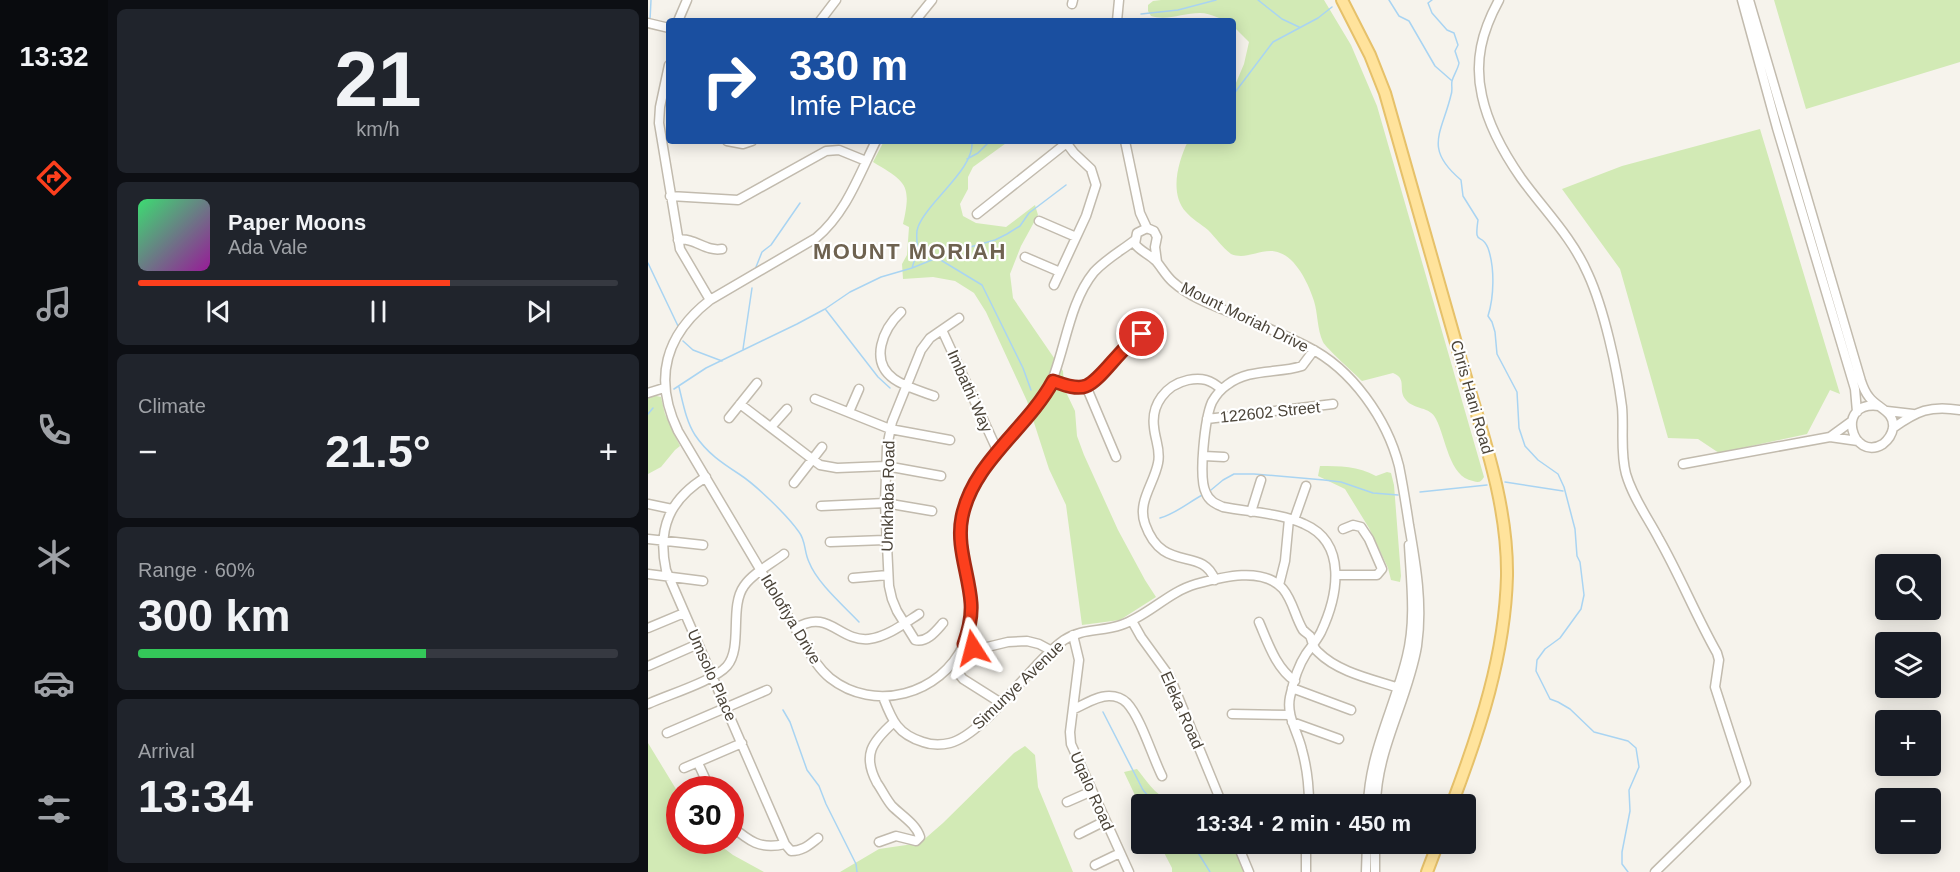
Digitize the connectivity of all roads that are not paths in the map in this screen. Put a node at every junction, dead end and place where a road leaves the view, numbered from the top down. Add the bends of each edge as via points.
1 (687, 0) edge
2 (836, 0) edge
3 (932, 0) edge
4 (1119, 0) edge
5 (1342, 0) edge
6 (1499, 0) edge
7 (1742, 0) edge
8 (1749, 0) edge
9 (679, 18) edge
10 (822, 18) edge
11 (917, 18) edge
12 (1117, 18) edge
13 (648, 23) edge
14 (666, 27) edge
15 (666, 97) edge
16 (874, 144) edge
17 (1064, 144) edge
18 (1069, 144) edge
19 (1126, 144) edge
20 (866, 161) junction
21 (670, 196) junction
22 (977, 214) dead end
23 (1039, 221) dead end
24 (1144, 229) junction
25 (1076, 237) junction
26 (678, 240) junction
27 (1135, 240) junction
28 (1155, 247) junction
29 (722, 249) dead end
30 (1124, 249) junction
31 (1142, 250) junction
32 (1025, 257) dead end
33 (1157, 262) junction
34 (1060, 272) junction
35 (1054, 285) dead end
36 (710, 300) junction
37 (901, 312) dead end
38 (959, 318) dead end
39 (1158, 328) dead end
40 (942, 330) junction
41 (1314, 350) junction
42 (1053, 381) junction
43 (757, 383) dead end
44 (906, 385) junction
45 (1086, 386) junction
46 (664, 388) junction
47 (859, 388) dead end
48 (1221, 389) junction
49 (648, 393) edge
50 (934, 396) dead end
51 (815, 399) dead end
52 (740, 404) junction
53 (1334, 404) dead end
54 (1879, 406) junction
55 (787, 410) dead end
56 (1960, 410) edge
57 (1887, 411) junction
58 (849, 412) junction
59 (1857, 412) junction
60 (1913, 414) junction
61 (729, 417) dead end
62 (1207, 419) junction
63 (1852, 422) junction
64 (771, 428) junction
65 (890, 429) junction
66 (1893, 429) junction
67 (1830, 437) junction
68 (950, 440) dead end
69 (1858, 441) junction
70 (822, 447) dead end
71 (998, 452) junction
72 (1204, 456) junction
73 (1224, 457) dead end
74 (1116, 458) dead end
75 (812, 460) junction
76 (1683, 464) dead end
77 (885, 466) junction
78 (940, 476) dead end
79 (706, 477) junction
80 (1261, 480) dead end
81 (794, 483) dead end
82 (1306, 486) dead end
83 (885, 503) junction
84 (648, 504) edge
85 (821, 506) dead end
86 (672, 509) junction
87 (932, 511) dead end
88 (1251, 512) junction
89 (1292, 520) junction
90 (1343, 529) dead end
91 (648, 540) edge
92 (885, 540) junction
93 (663, 542) junction
94 (830, 542) dead end
95 (703, 545) dead end
96 (784, 554) dead end
97 (762, 571) junction
98 (648, 574) edge
99 (888, 575) junction
100 (1337, 575) junction
101 (669, 578) junction
102 (853, 578) dead end
103 (1215, 580) junction
104 (703, 581) dead end
105 (1279, 585) junction
106 (684, 613) junction
107 (920, 614) dead end
108 (1132, 621) junction
109 (1259, 622) dead end
110 (943, 623) dead end
111 (904, 624) junction
112 (648, 628) edge
113 (796, 628) junction
114 (1073, 635) junction
115 (698, 644) junction
116 (964, 644) junction
117 (1312, 646) junction
118 (1052, 651) junction
119 (956, 658) junction
120 (648, 666) edge
121 (712, 676) junction
122 (1294, 684) junction
123 (1401, 688) junction
124 (766, 690) dead end
125 (883, 697) junction
126 (1001, 703) junction
127 (648, 704) edge
128 (727, 708) junction
129 (1074, 709) junction
130 (1351, 710) dead end
131 (1232, 714) dead end
132 (1291, 719) junction
133 (893, 723) junction
134 (667, 734) dead end
135 (1339, 739) dead end
136 (742, 743) junction
137 (698, 763) junction
138 (684, 768) dead end
139 (704, 776) edge
140 (1162, 776) dead end
141 (1092, 791) junction
142 (1218, 794) edge
143 (1308, 794) edge
144 (1369, 794) edge
145 (1377, 794) edge
146 (1455, 794) edge
147 (1066, 802) dead end
148 (1105, 821) junction
149 (744, 834) edge
150 (1079, 834) dead end
151 (818, 838) dead end
152 (879, 842) dead end
153 (785, 844) junction
154 (1120, 853) junction
155 (1242, 854) edge
156 (1306, 854) edge
157 (1367, 854) edge
158 (1375, 854) edge
159 (1434, 854) edge
160 (1095, 865) dead end
161 (1129, 872) edge
162 (1248, 872) edge
163 (1306, 872) edge
164 (1366, 872) edge
165 (1375, 872) edge
166 (1427, 872) edge
167 (1655, 872) edge

1 - 9 street
2 - 10 street
3 - 11 street
4 - 12 street
5 - 146 main road, Chris Hani Road via 1385,93 1502,518 1507,574 1500,649
6 - 167 street via 1489,19 1478,59 1482,99 1515,168 1568,237 1589,276 1601,311 1622,407 1623,454 1630,488 1717,653 1715,687 1746,783
7 - 59 street via 1855,389
8 - 54 street via 1861,381
13 - 14 street
15 - 21 street via 659,123
16 - 20 street, Idolofiya Drive
17 - 22 street
18 - 25 street via 1090,168 1096,185
19 - 24 street
20 - 21 street via 839,150 826,151 738,200
20 - 36 street, Idolofiya Drive via 827,229
21 - 26 street
23 - 25 street
24 - 27 street
24 - 28 street via 1154,231
25 - 34 street
26 - 29 street via 690,239 708,249
26 - 36 street via 683,256
27 - 30 street, Idolofiya Drive
27 - 31 street, Mount Moriah Drive
28 - 31 street
28 - 33 street
30 - 31 street
30 - 42 street, Idolofiya Drive via 1104,262 1088,281 1076,306
31 - 33 street, Mount Moriah Drive
32 - 34 street
33 - 41 street, Mount Moriah Drive via 1186,292
34 - 35 street
36 - 46 street, Idolofiya Drive via 677,335 667,362
37 - 44 street via 888,326 880,353 889,375
38 - 40 street, Umkhaba Road
39 - 45 street via 1129,343
40 - 44 street, Umkhaba Road via 925,344
40 - 71 street, Imbathi Way
41 - 48 street via 1302,366 1248,374
41 - 123 street, Mount Moriah Drive via 1355,385 1376,414 1398,465 1416,559 1419,614 1414,658
42 - 45 street
42 - 71 street, Idolofiya Drive via 1037,407
43 - 52 street
44 - 50 street
44 - 65 street, Umkhaba Road
45 - 74 street
46 - 49 street
46 - 79 street, Idolofiya Drive via 670,414
47 - 58 street
48 - 62 street
48 - 103 street via 1211,381 1197,378 1175,385 1161,397 1153,423 1160,453 1143,509 1148,532 1158,548 1205,564
51 - 58 street
52 - 61 street
52 - 64 street
53 - 62 street, 122602 Street
54 - 57 street
54 - 59 street via 1865,406
55 - 64 street
56 - 60 street via 1933,409
57 - 60 street
57 - 66 street
58 - 65 street
59 - 63 street
60 - 66 street
62 - 72 street
63 - 67 street
63 - 69 street
64 - 75 street
65 - 68 street
65 - 77 street, Umkhaba Road
66 - 69 street via 1888,439 1877,446
67 - 69 street
67 - 76 street
70 - 75 street
71 - 116 street, Idolofiya Drive via 974,484 962,519 961,543 971,604
72 - 73 street
72 - 88 street via 1203,481 1209,498 1223,507
75 - 77 street via 831,468
75 - 81 street
77 - 78 street
77 - 83 street, Umkhaba Road
79 - 86 street, Umsolo Place via 685,492
79 - 97 street, Idolofiya Drive
80 - 88 street
82 - 89 street
83 - 85 street
83 - 87 street
83 - 92 street, Umkhaba Road
84 - 86 street
86 - 93 street, Umsolo Place
88 - 89 street
89 - 100 street via 1312,528 1325,539 1333,553
89 - 105 street
90 - 100 street via 1361,527 1382,569 1377,574
91 - 93 street
92 - 94 street
92 - 99 street, Umkhaba Road
93 - 95 street
93 - 101 street, Umsolo Place
96 - 97 street
97 - 113 street, Idolofiya Drive
97 - 121 street via 742,589 732,655 728,664
98 - 101 street
99 - 102 street
99 - 111 street, Umkhaba Road via 892,599
100 - 117 street via 1324,625
101 - 104 street
101 - 106 street, Umsolo Place
103 - 105 street, Simunye Avenue via 1252,575
103 - 108 street, Simunye Avenue via 1182,590
105 - 117 street via 1289,597
106 - 112 street
106 - 115 street, Umsolo Place
107 - 111 street
108 - 114 street, Simunye Avenue
108 - 142 street, Eleka Road via 1170,677
109 - 122 street via 1277,660
110 - 111 street via 918,641
111 - 113 street via 868,639 853,637 820,621 809,621
113 - 125 street, Idolofiya Drive via 828,676 855,692
114 - 118 street, Simunye Avenue
114 - 129 street, Uqalo Road via 1079,660
115 - 120 street
115 - 121 street, Umsolo Place
116 - 118 street via 979,649 1027,640
116 - 119 street, Idolofiya Drive
117 - 122 street
117 - 123 street via 1335,664
118 - 126 street, Simunye Avenue
119 - 125 street, Idolofiya Drive via 924,686
119 - 126 street via 963,679
121 - 127 street
121 - 128 street, Umsolo Place
122 - 130 street
122 - 132 street via 1289,703
123 - 144 street, Mount Moriah Drive via 1374,757
123 - 145 street, Mount Moriah Drive via 1379,770
124 - 128 street
125 - 133 street
126 - 133 street, Simunye Avenue via 973,730 951,743 925,743 903,733
128 - 134 street
128 - 136 street, Umsolo Place
129 - 140 street via 1103,697 1122,699 1137,720
129 - 141 street, Uqalo Road via 1071,744
131 - 132 street
132 - 135 street
132 - 143 street via 1302,746
133 - 152 street via 872,747 871,771 889,802 920,837 916,841 896,836
136 - 137 street
136 - 153 street, Umsolo Place
137 - 138 street
137 - 139 street
141 - 147 street
141 - 148 street, Uqalo Road
148 - 150 street
148 - 154 street, Uqalo Road
149 - 153 street via 760,845
151 - 153 street via 794,851
154 - 160 street
154 - 161 street, Uqalo Road
155 - 162 street
156 - 163 street
157 - 164 street
158 - 165 street
159 - 166 main road

